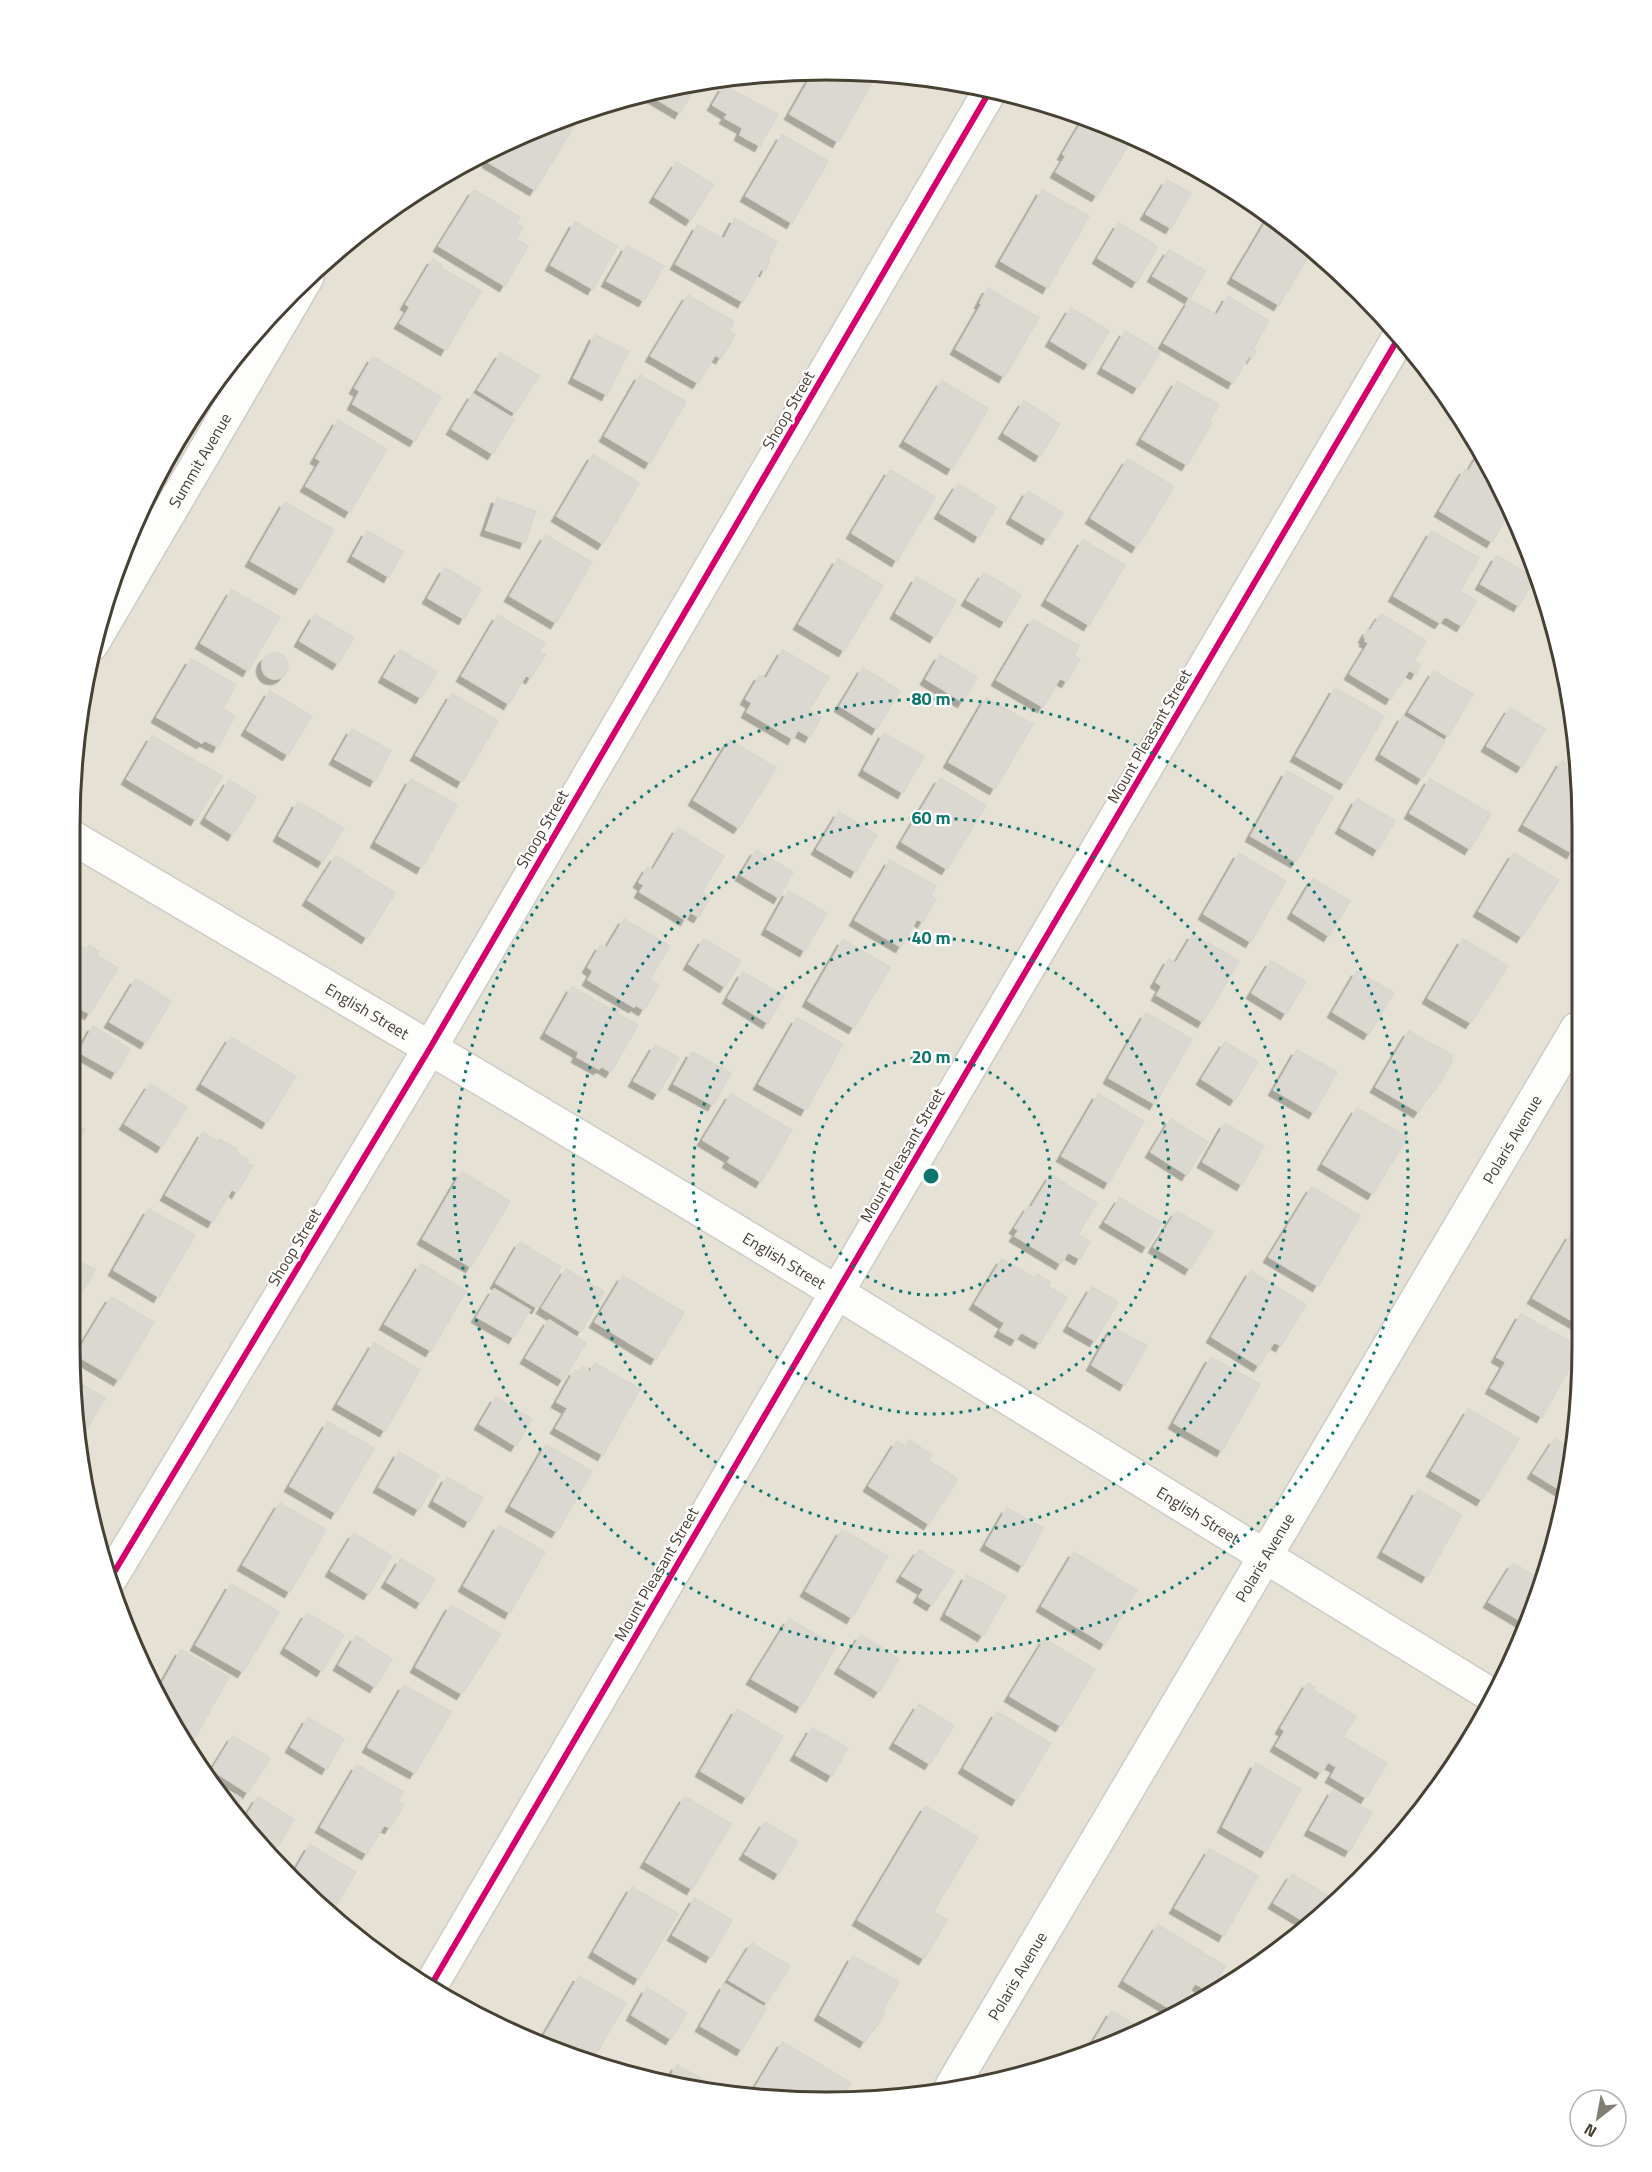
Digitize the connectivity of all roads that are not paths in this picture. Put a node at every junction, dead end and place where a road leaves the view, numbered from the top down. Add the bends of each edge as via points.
1 (986, 97) edge
2 (289, 308) edge
3 (1395, 344) edge
4 (111, 613) edge
5 (80, 842) edge
6 (1572, 1036) edge
7 (430, 1048) junction
8 (837, 1292) junction
9 (1264, 1557) junction
10 (115, 1571) edge
11 (1487, 1692) edge
12 (434, 1981) edge
13 (955, 2081) edge

1 - 7 street, Shoop Street
2 - 4 street, Summit Avenue
3 - 8 street, Mount Pleasant Street
5 - 7 street, English Street
6 - 9 street, Polaris Avenue
7 - 8 street, English Street
7 - 10 street, Shoop Street
8 - 9 street, English Street
8 - 12 street, Mount Pleasant Street
9 - 11 street, English Street
9 - 13 street, Polaris Avenue

